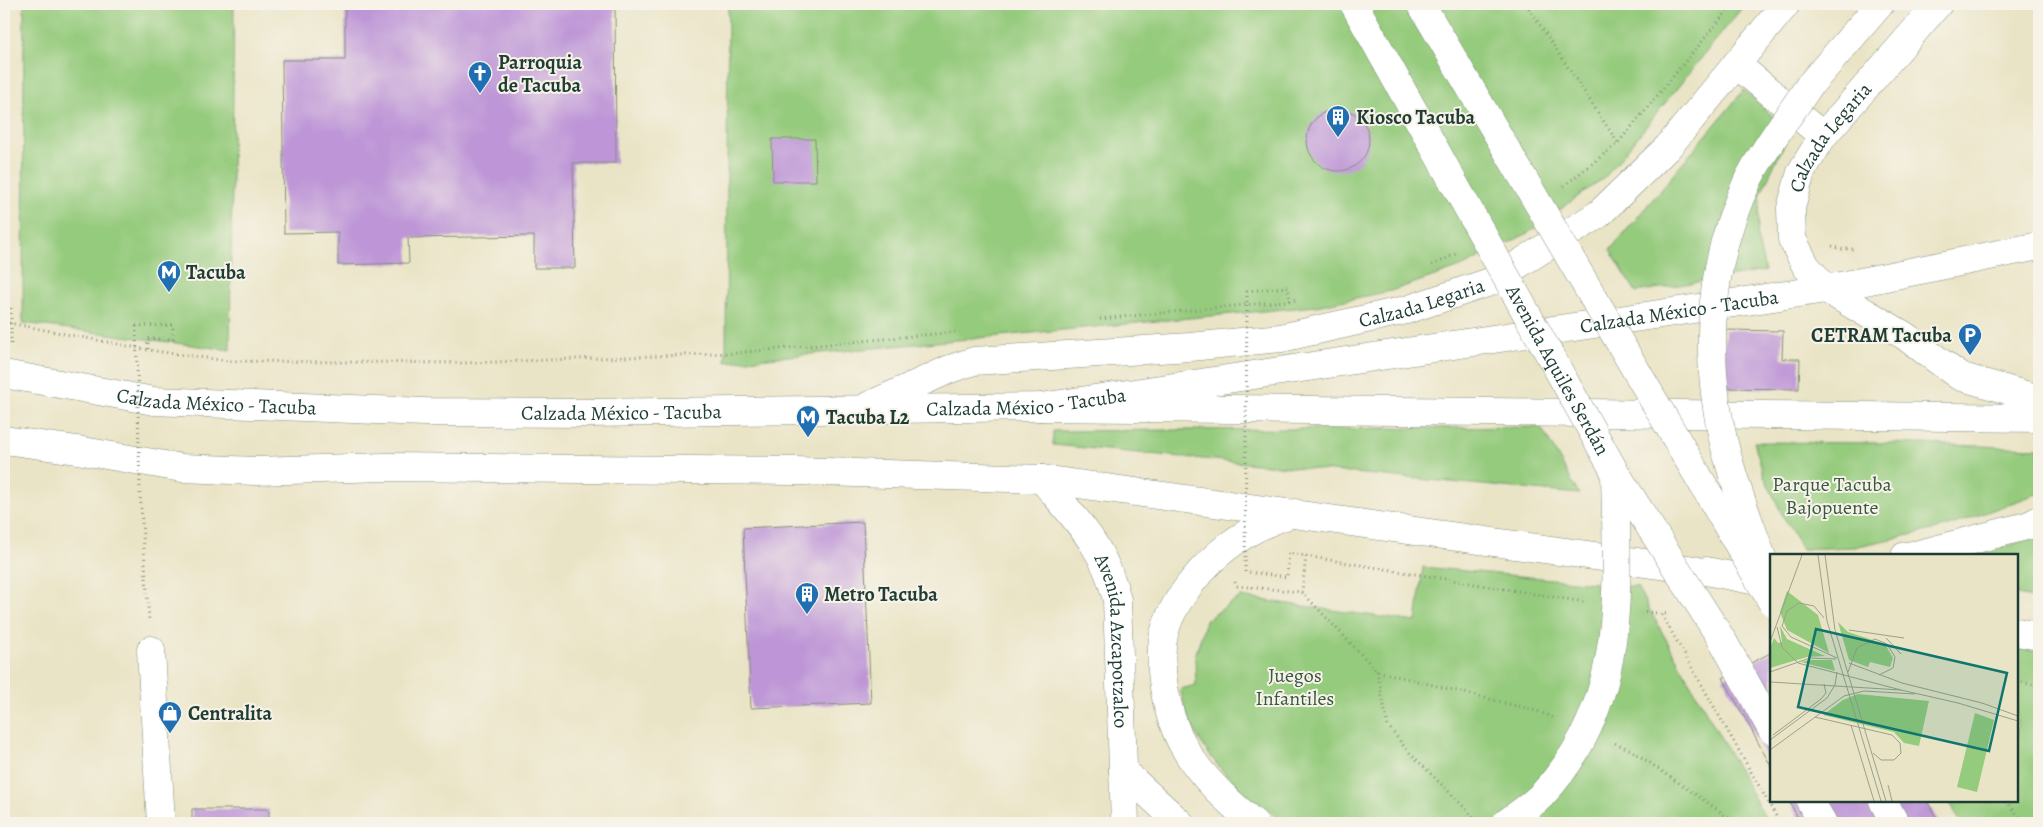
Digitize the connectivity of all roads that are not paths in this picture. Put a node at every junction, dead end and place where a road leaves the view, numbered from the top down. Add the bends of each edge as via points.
1 (1354, 4) edge
2 (1422, 4) edge
3 (1786, 4) edge
4 (1880, 4) edge
5 (1938, 4) edge
6 (1736, 64) junction
7 (1824, 136) junction
8 (2039, 246) edge
9 (1826, 289) junction
10 (7, 374) edge
11 (2039, 399) edge
12 (1041, 407) junction
13 (858, 410) junction
14 (2039, 418) edge
15 (4, 440) edge
16 (1616, 472) junction
17 (1042, 480) junction
18 (1295, 513) junction
19 (2039, 520) edge
20 (1920, 554) edge
21 (1770, 567) edge
22 (1706, 571) junction
23 (1770, 578) edge
24 (1770, 584) edge
25 (1770, 599) edge
26 (2018, 632) edge
27 (2039, 636) edge
28 (151, 650) road end
29 (1770, 726) edge
30 (1123, 771) junction
31 (1811, 802) edge
32 (1884, 802) edge
33 (161, 823) edge
34 (1125, 823) edge
35 (1180, 823) edge
36 (1254, 823) edge
37 (1506, 823) edge
38 (1823, 823) edge
39 (1895, 823) edge

1 - 16 main road, Avenida Aquiles Serdán, bridge
2 - 25 main road, bridge
3 - 6 main road, Calzada Legaria
4 - 23 main road, bridge via 1809,86 1763,154 1729,226 1712,304 1712,367 1717,407 1732,471
5 - 7 main road, Calzada Legaria
6 - 7 main road
6 - 13 main road, Calzada Legaria via 1668,147 1599,214 1490,282 1406,310 1281,338 974,361
7 - 9 main road, Calzada Legaria via 1801,172 1791,208 1792,238 1806,266
8 - 9 main road, Calzada México - Tacuba
9 - 11 main road, Calzada Legaria via 1905,336 1959,376
9 - 12 main road, Calzada México - Tacuba
10 - 13 main road, Calzada México - Tacuba via 173,402 589,414
12 - 13 main road, Calzada México - Tacuba
12 - 14 main road
15 - 17 main road via 182,468 256,471 385,468 795,471
16 - 29 main road, Avenida Aquiles Serdán, bridge via 1724,643
16 - 37 main road, bridge via 1616,606 1605,683 1572,755 1542,795
17 - 18 main road
17 - 30 main road, Avenida Azcapotzalco via 1089,535 1112,578 1117,600
18 - 22 main road
18 - 36 main road via 1264,523 1225,548 1182,594 1165,629 1164,687 1168,709 1183,746 1206,778
19 - 20 main road
21 - 22 main road
22 - 24 main road
26 - 27 main road
28 - 33 main road
30 - 34 main road, Avenida Azcapotzalco
30 - 35 main road
31 - 38 main road
32 - 39 main road

